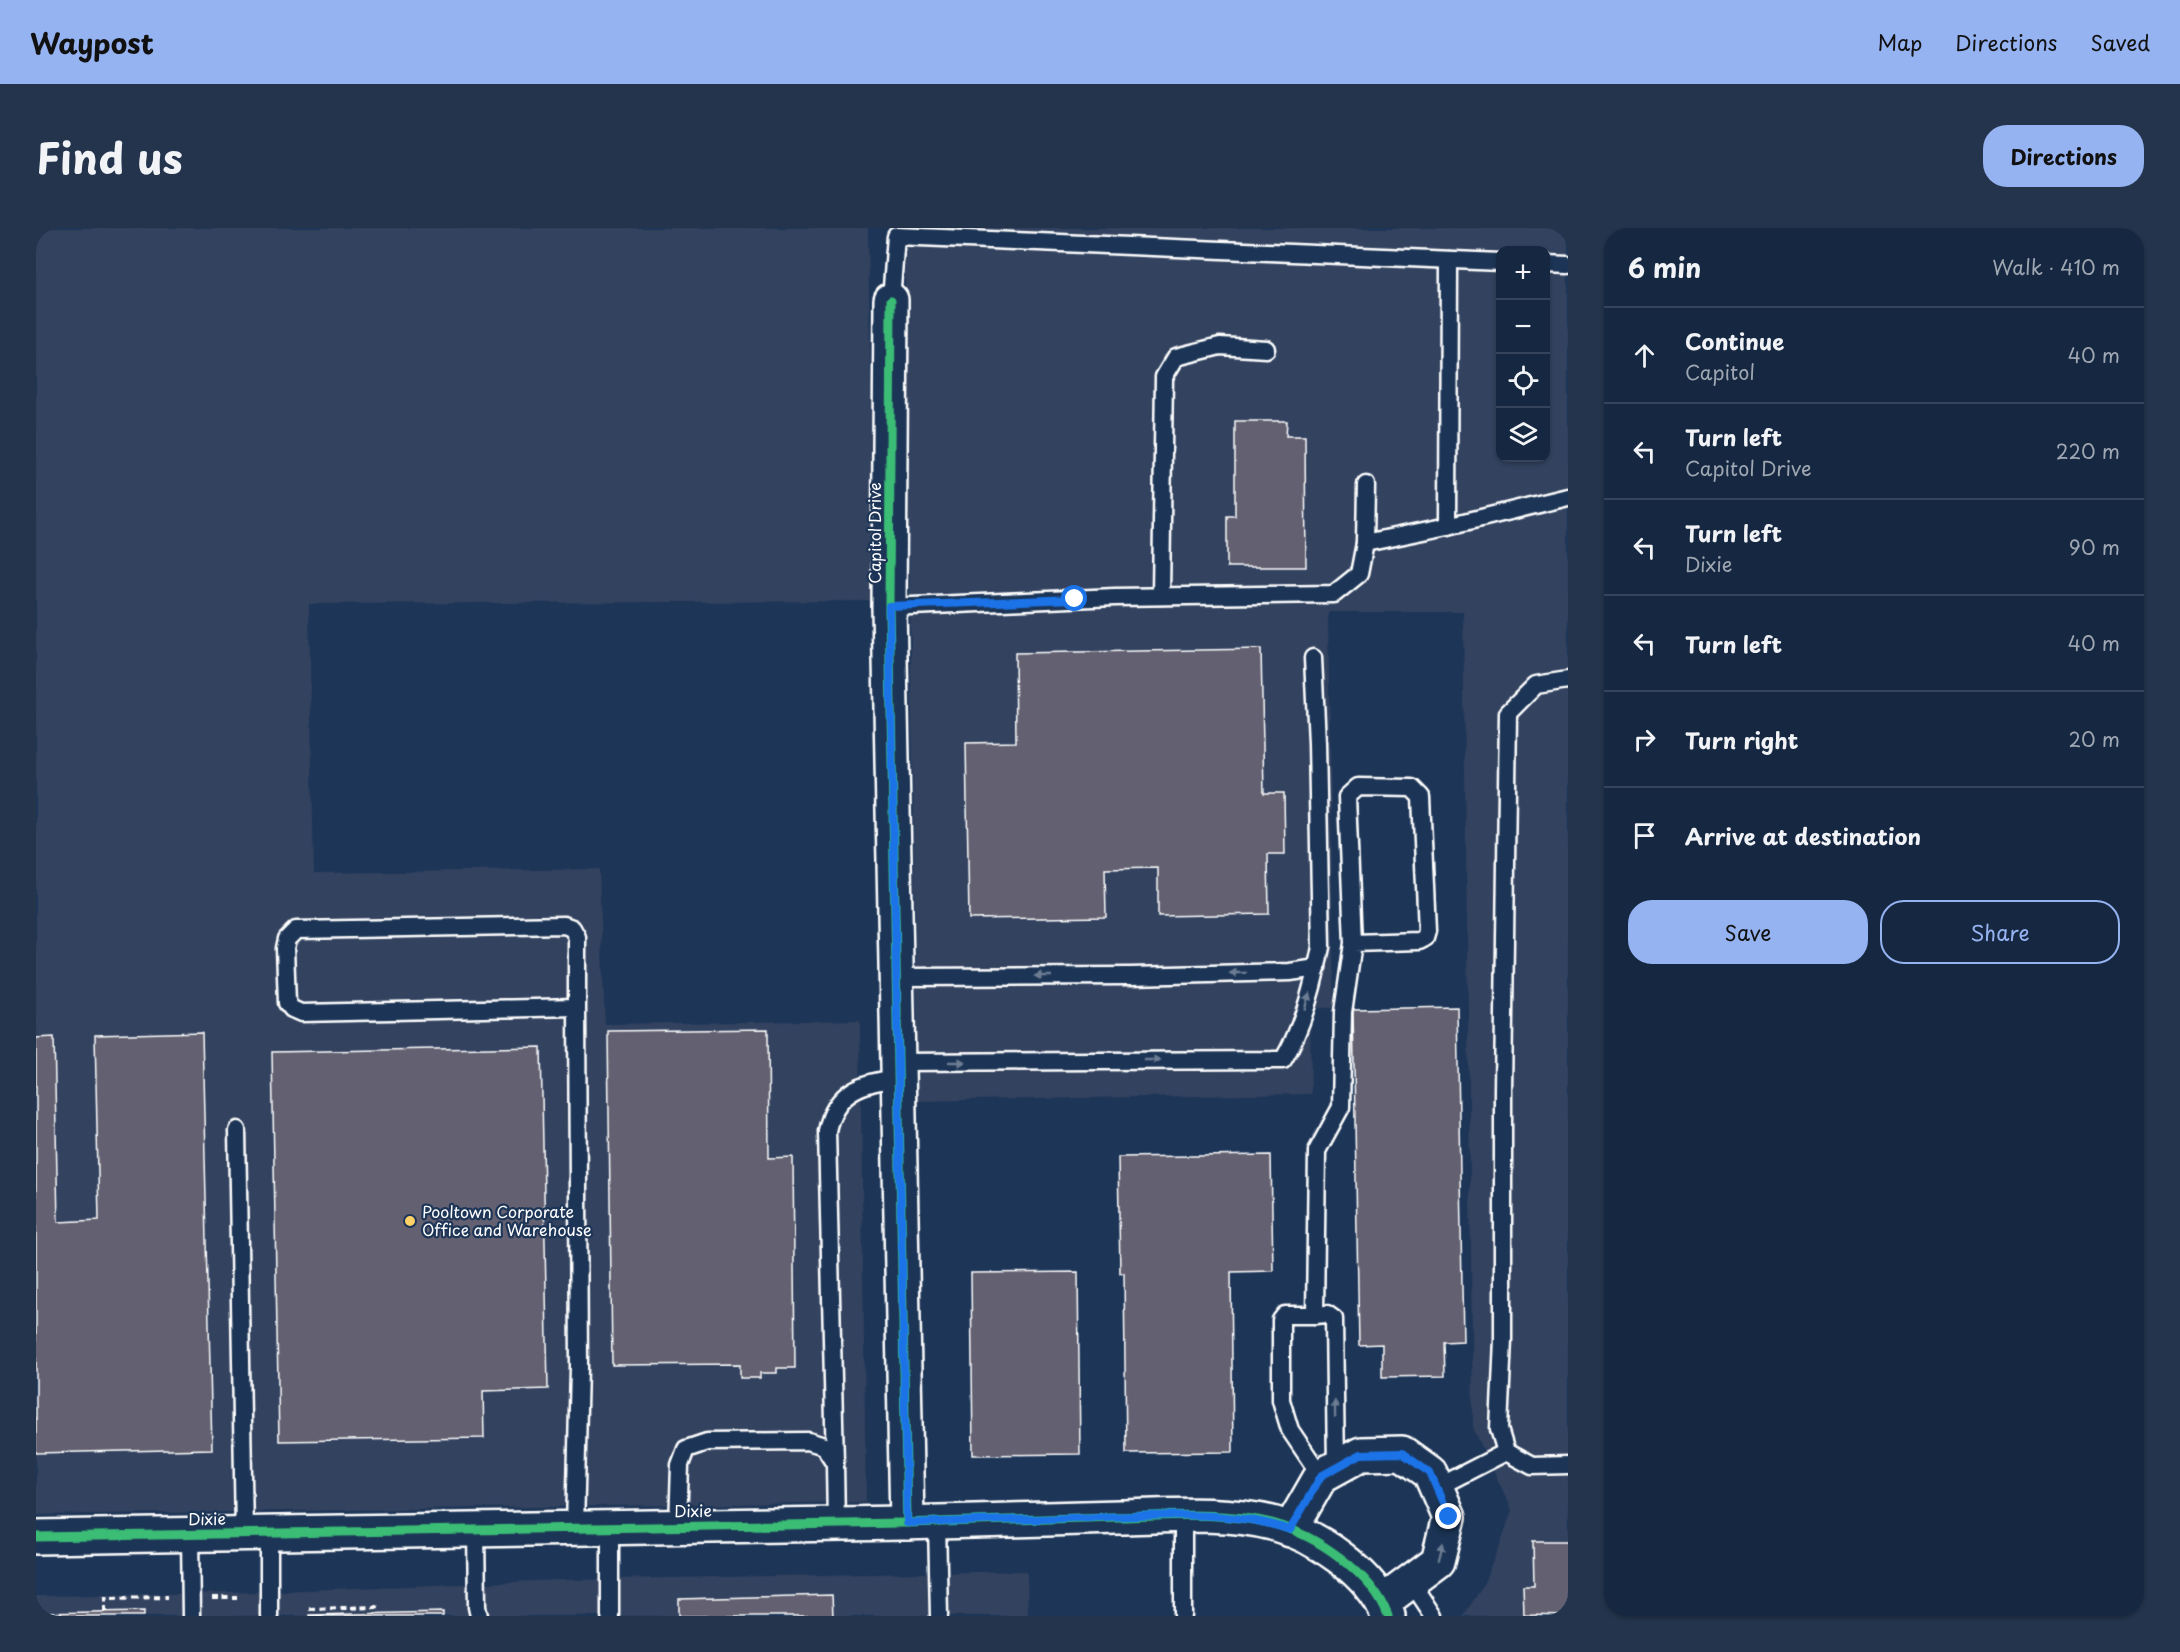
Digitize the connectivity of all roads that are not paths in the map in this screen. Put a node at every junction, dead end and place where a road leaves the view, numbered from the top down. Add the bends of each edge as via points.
1 (1449, 260) junction
2 (1496, 262) edge
3 (1550, 264) edge
4 (1568, 265) edge
5 (891, 300) joint
6 (1266, 349) dead end
7 (1366, 484) dead end
8 (1568, 497) edge
9 (1448, 526) junction
10 (1365, 543) junction
11 (1161, 596) junction
12 (889, 606) junction
13 (1313, 658) dead end
14 (1568, 680) edge
15 (1353, 943) junction
16 (1317, 968) junction
17 (897, 977) junction
18 (578, 1007) junction
19 (898, 1070) junction
20 (237, 1130) dead end
21 (1316, 1315) junction
22 (1506, 1452) junction
23 (835, 1463) junction
24 (1568, 1465) edge
25 (1329, 1472) junction
26 (1436, 1488) junction
27 (1183, 1515) junction
28 (922, 1522) junction
29 (836, 1524) junction
30 (678, 1526) junction
31 (610, 1527) junction
32 (575, 1528) junction
33 (476, 1530) junction
34 (1290, 1530) junction
35 (256, 1533) junction
36 (190, 1534) junction
37 (36, 1537) edge
38 (1411, 1581) junction
39 (1386, 1609) edge
40 (191, 1616) edge
41 (269, 1616) edge
42 (479, 1616) edge
43 (610, 1616) edge
44 (939, 1616) edge
45 (1183, 1616) edge
46 (1434, 1616) edge

1 - 2 lane
1 - 5 lane via 896,236
1 - 9 lane
3 - 4 lane
5 - 12 street, Capitol Drive
6 - 11 lane via 1220,346 1176,357 1164,377
7 - 10 lane
8 - 9 lane
9 - 10 lane
10 - 11 lane via 1359,574 1334,594
11 - 12 lane
12 - 17 street, Capitol Drive
13 - 16 lane via 1321,935
14 - 22 lane via 1536,685 1508,713 1499,1429
15 - 15 lane via 1347,797 1358,787 1412,788 1421,797 1425,938
15 - 21 lane via 1343,1012 1341,1107 1317,1151
16 -> 17 lane via 1131,976
19 -> 16 lane via 1283,1060 1294,1043
17 - 19 street, Capitol Drive
18 - 18 lane via 301,1013 287,1003 285,948 296,930 564,925 572,928 577,937
18 - 32 lane via 579,1368
19 - 23 lane via 851,1091 837,1103 827,1131
19 - 28 street, Capitol Drive
20 - 35 lane
25 -> 21 lane via 1334,1319 1327,1314
21 - 25 lane via 1286,1315 1281,1320 1281,1400 1290,1430
22 - 24 lane via 1532,1466
22 - 26 lane
23 - 29 lane
23 - 30 lane via 824,1446 807,1441 707,1442 686,1449 680,1465
25 - 26 street via 1361,1454 1402,1453 1430,1473
25 - 34 street
38 -> 26 street via 1438,1561 1449,1517
27 - 28 street, Dixie
27 - 34 street, Dixie via 1230,1517
27 - 45 lane
28 - 29 street, Dixie
28 - 44 lane
29 - 30 street, Dixie
30 - 31 street, Dixie
31 - 32 street, Dixie
31 - 43 lane
32 - 33 street, Dixie
33 - 35 street, Dixie
33 - 42 lane
34 - 39 street, Dixie via 1311,1539 1368,1581
35 - 36 street, Dixie
35 - 41 lane
36 - 37 street, Dixie
36 - 40 lane
38 - 39 street
38 - 46 lane

